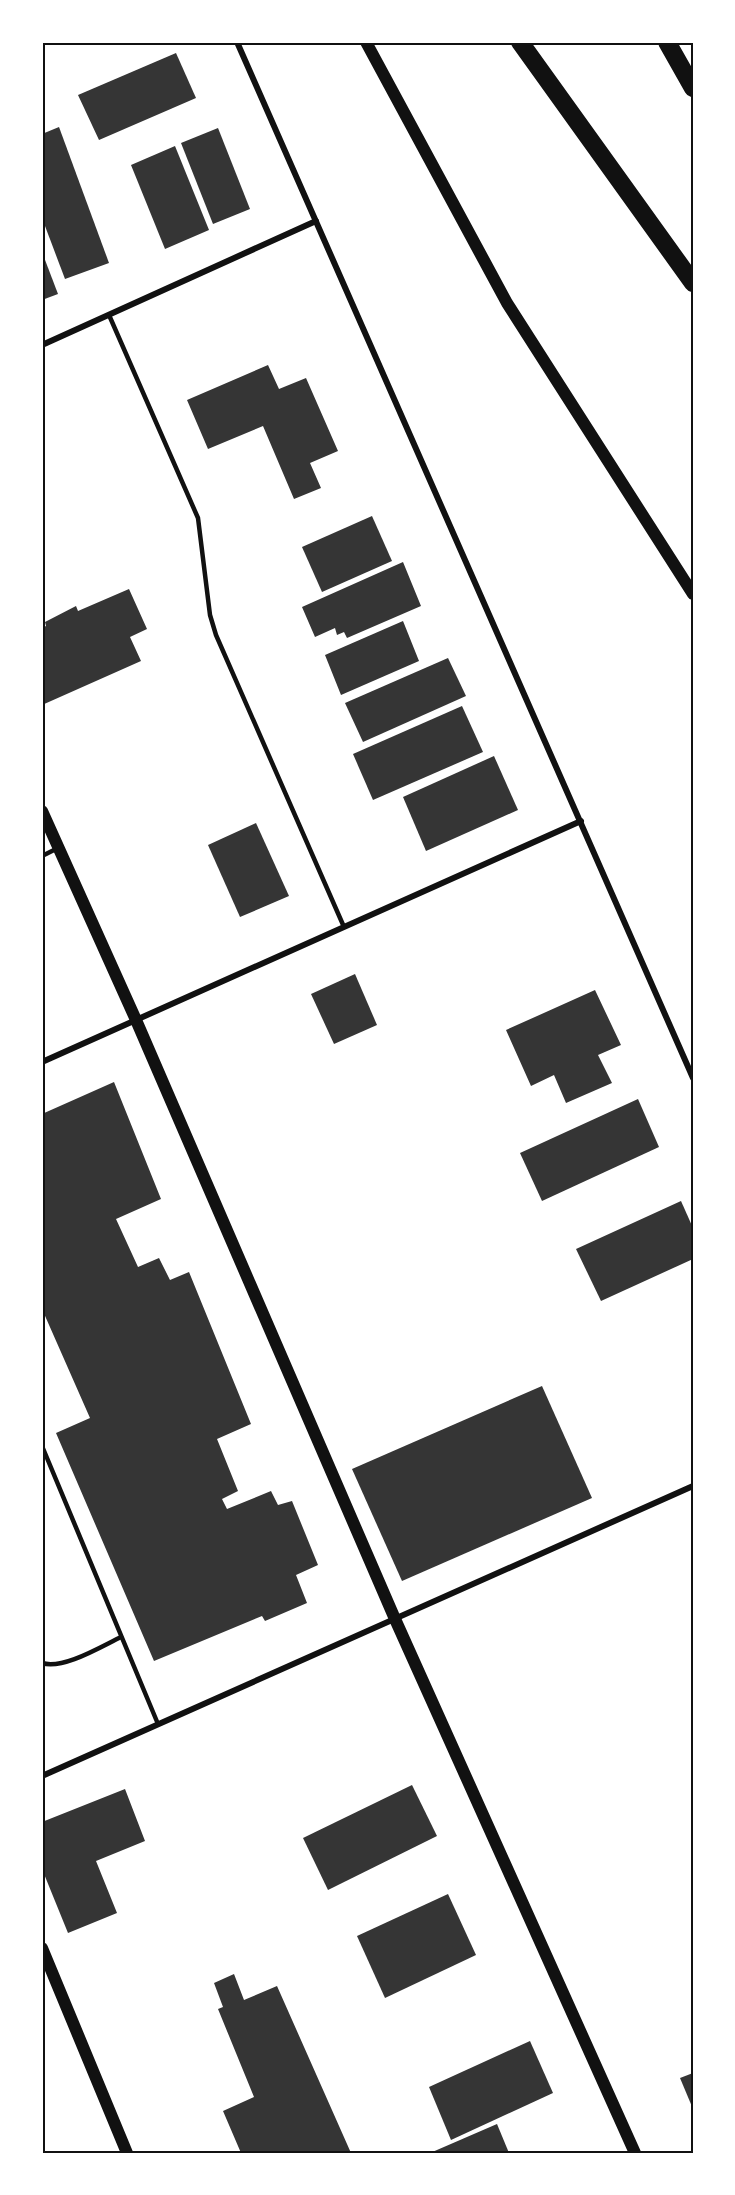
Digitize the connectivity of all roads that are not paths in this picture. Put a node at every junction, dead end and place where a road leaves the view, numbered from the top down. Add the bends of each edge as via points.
1 (237, 42) edge
2 (366, 42) edge
3 (520, 42) edge
4 (667, 42) edge
5 (693, 88) edge
6 (316, 221) junction
7 (693, 283) edge
8 (109, 315) junction
9 (42, 345) edge
10 (693, 594) edge
11 (42, 811) edge
12 (581, 821) junction
13 (59, 848) junction
14 (42, 856) edge
15 (344, 927) junction
16 (136, 1020) junction
17 (42, 1062) edge
18 (693, 1078) edge
19 (42, 1446) edge
20 (693, 1486) edge
21 (395, 1619) junction
22 (122, 1637) junction
23 (42, 1663) edge
24 (158, 1724) junction
25 (42, 1776) edge
26 (42, 1948) edge
27 (128, 2153) edge
28 (635, 2153) edge

1 - 6 street
2 - 10 main road via 507,303
3 - 7 highway
4 - 5 highway
6 - 8 street
6 - 12 street
8 - 9 street
8 - 15 lane via 198,518 210,615 216,634
11 - 13 main road
12 - 15 street
12 - 18 street
13 - 14 lane
13 - 16 main road
15 - 16 street
16 - 17 street
16 - 21 main road
19 - 22 lane
20 - 21 street
21 - 24 street
21 - 28 main road
22 - 23 lane via 69,1660
22 - 24 lane
24 - 25 street
26 - 27 main road

